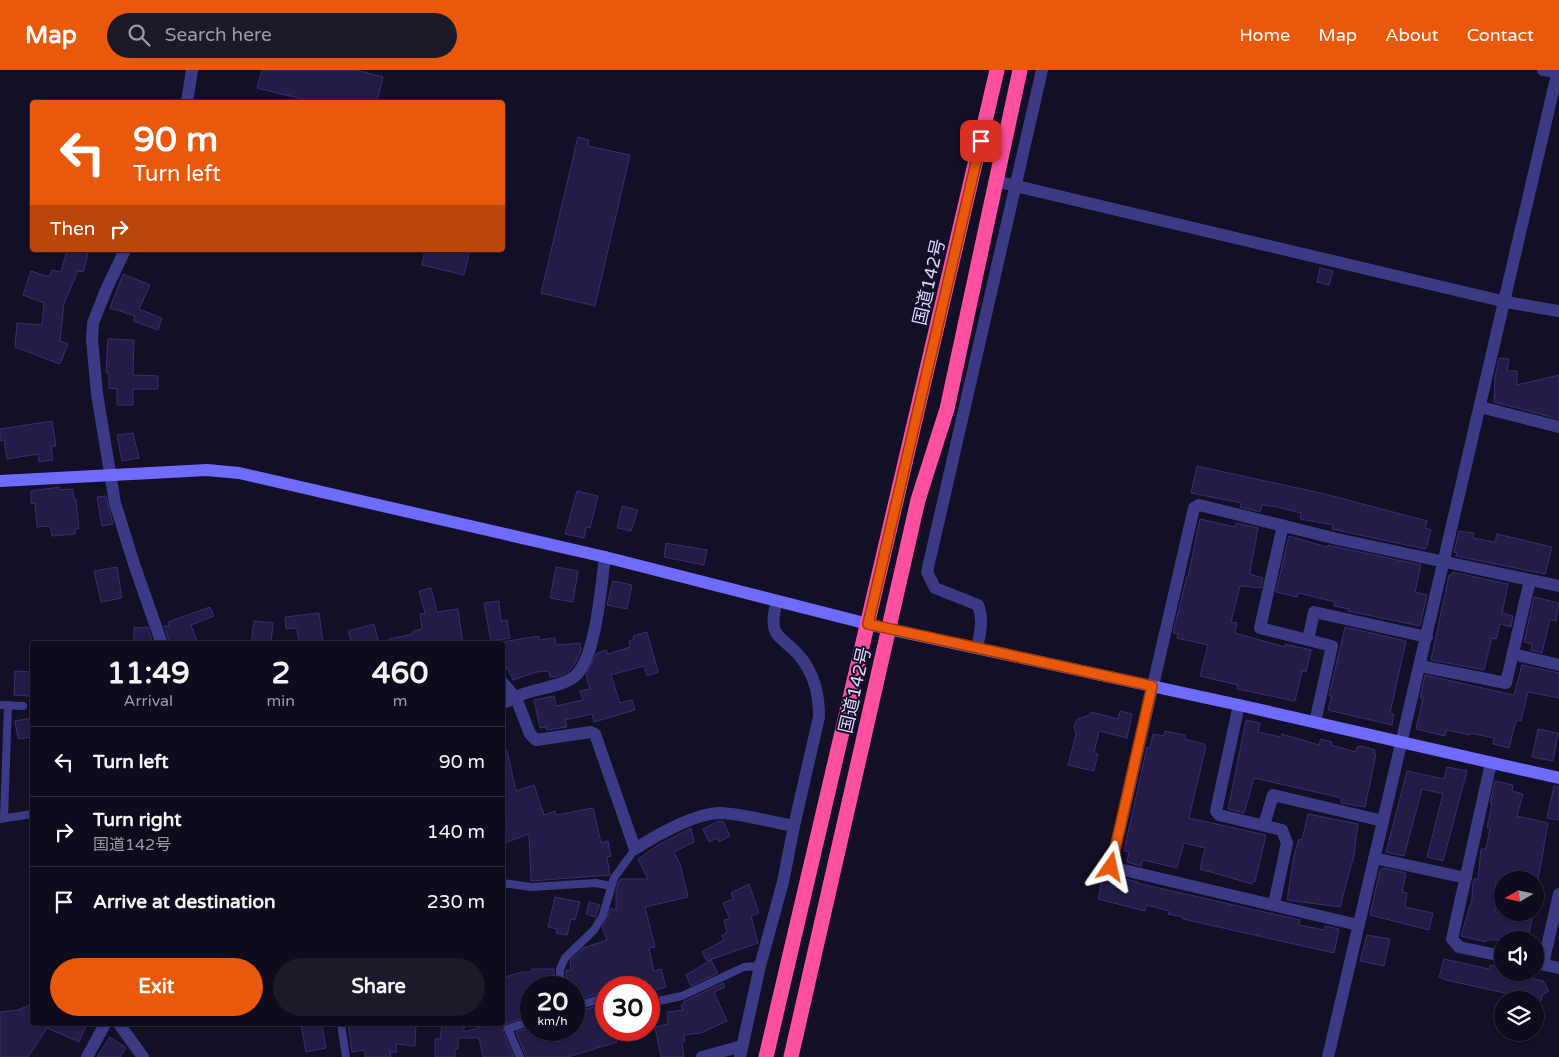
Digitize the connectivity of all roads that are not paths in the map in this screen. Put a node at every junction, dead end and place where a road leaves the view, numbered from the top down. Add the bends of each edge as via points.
1 (192, 70) edge
2 (997, 70) edge
3 (1020, 70) edge
4 (1042, 70) edge
5 (1544, 70) edge
6 (1558, 72) edge
7 (187, 100) edge
8 (995, 181) junction
9 (1016, 186) junction
10 (124, 252) edge
11 (1506, 302) junction
12 (1559, 311) edge
13 (1480, 407) junction
14 (1559, 428) edge
15 (111, 475) junction
16 (0, 481) edge
17 (1282, 525) junction
18 (606, 557) junction
19 (1444, 563) junction
20 (1530, 580) junction
21 (1559, 586) edge
22 (777, 601) junction
23 (868, 624) junction
24 (888, 629) junction
25 (1426, 637) junction
26 (1308, 640) junction
27 (161, 641) edge
28 (977, 648) junction
29 (1513, 654) junction
30 (1559, 665) edge
31 (1420, 666) junction
32 (505, 685) edge
33 (1152, 686) junction
34 (516, 698) junction
35 (505, 702) edge
36 (4, 705) edge
37 (1239, 705) junction
38 (23, 706) dead end
39 (1315, 722) junction
40 (1401, 743) junction
41 (3, 748) edge
42 (1492, 763) junction
43 (1559, 778) edge
44 (30, 814) edge
45 (2, 818) edge
46 (1383, 821) junction
47 (1264, 825) junction
48 (794, 826) junction
49 (635, 849) junction
50 (1374, 858) junction
51 (1466, 878) junction
52 (505, 884) edge
53 (611, 886) junction
54 (1559, 894) edge
55 (1274, 904) junction
56 (1358, 925) junction
57 (1544, 946) edge
58 (1494, 954) edge
59 (1544, 964) edge
60 (760, 966) junction
61 (1559, 968) edge
62 (560, 976) edge
63 (660, 1001) edge
64 (520, 1023) edge
65 (105, 1026) edge
66 (120, 1026) edge
67 (341, 1026) edge
68 (505, 1026) edge
69 (741, 1052) edge
70 (87, 1057) edge
71 (143, 1057) edge
72 (346, 1057) edge
73 (520, 1057) edge
74 (702, 1057) edge
75 (766, 1057) edge
76 (791, 1057) edge
77 (1328, 1057) edge

1 - 7 street
2 - 23 highway, 国道142号
3 - 8 highway, 国道142号
4 - 9 street
5 - 6 street
6 - 11 street
8 - 9 street
8 - 24 highway, 国道142号 via 948,408 918,500
9 - 11 street
9 - 28 street via 927,572 935,588 978,605 982,624
10 - 15 street via 97,310 92,338 97,394
11 - 12 street
11 - 13 street
13 - 14 street
13 - 19 street
15 - 16 street
15 - 18 street via 207,470 239,473
15 - 27 street via 123,532
17 - 19 street
17 - 26 street via 1260,628
17 - 33 street via 1199,505 1194,508
18 - 22 street
18 - 34 street via 586,664 574,677
19 - 20 street
19 - 25 street
20 - 21 street
20 - 29 street
22 - 23 street
22 - 48 street via 772,622 776,632 808,667 819,705
23 - 24 street
23 - 75 highway, 国道142号
24 - 28 street
24 - 76 highway, 国道142号
25 - 26 street via 1314,612
25 - 31 street
26 - 39 street via 1332,646
28 - 33 street
29 - 30 street
29 - 31 street via 1506,683
31 - 40 street
32 - 34 street
33 - 37 street
33 - 55 street via 1111,867
34 - 35 street
34 - 49 street via 530,734 536,740 595,734
36 - 38 lane
36 - 41 lane
37 - 39 street
37 - 47 street via 1216,811 1219,815
39 - 40 street
40 - 42 street
40 - 46 street
41 - 45 lane
42 - 43 street
42 - 51 street
44 - 45 lane
46 - 47 street via 1273,795
46 - 50 street
47 - 55 street via 1282,830 1287,844
48 - 49 street via 720,813 708,814
48 - 60 street via 783,882
49 - 53 lane
50 - 51 street
50 - 56 street
51 - 58 street via 1452,939 1460,947
52 - 53 lane via 531,888 596,883
53 - 62 lane via 603,915 594,930 565,958
54 - 57 street
55 - 56 street
56 - 77 street
59 - 61 street
60 - 63 lane via 744,967 682,996
60 - 69 street
64 - 68 lane
65 - 70 street
66 - 71 street
67 - 72 lane
68 - 73 lane
69 - 74 street

